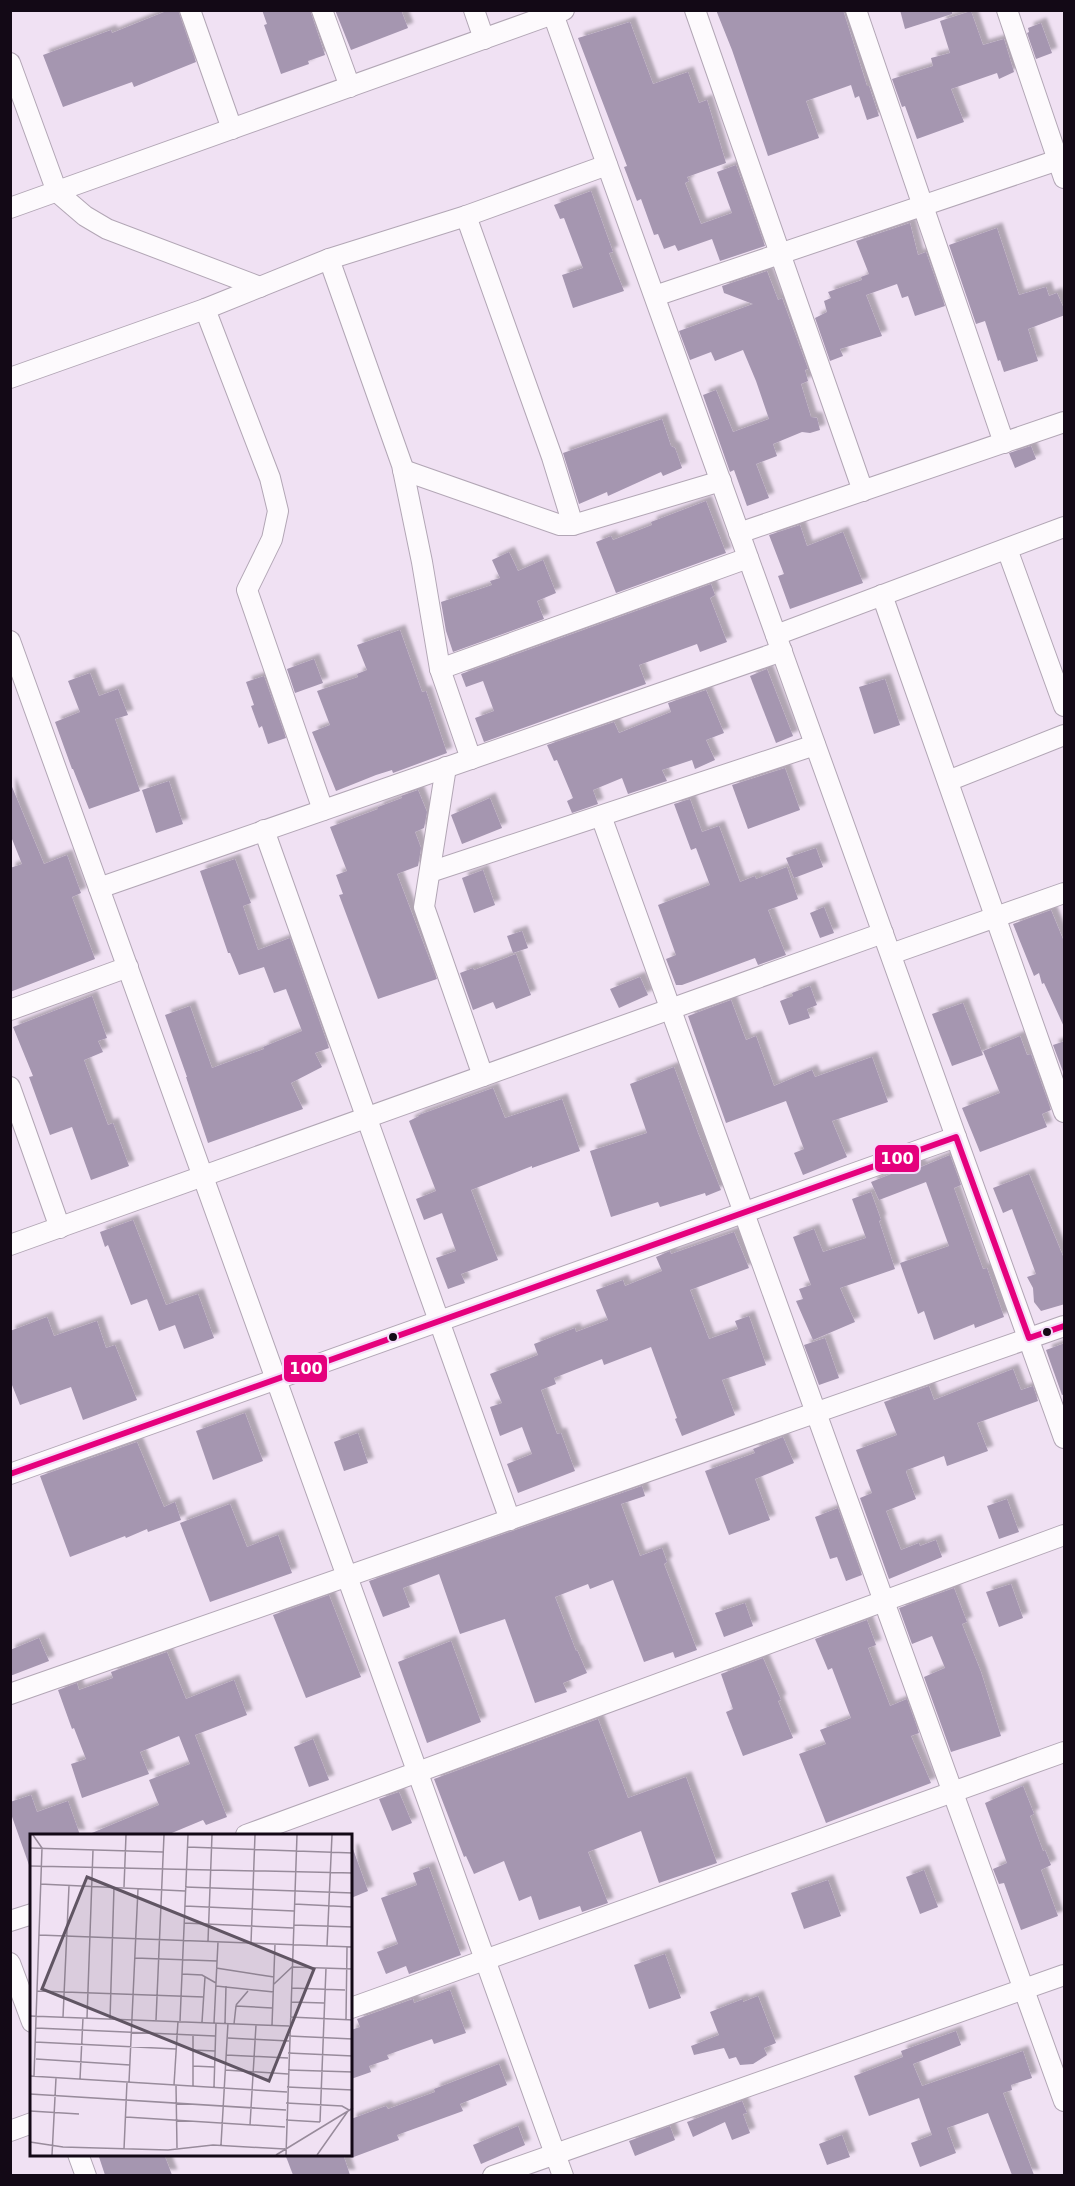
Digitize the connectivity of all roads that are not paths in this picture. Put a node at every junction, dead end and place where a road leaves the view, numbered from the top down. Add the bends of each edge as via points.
1 (190, 10) edge
2 (322, 10) edge
3 (474, 10) edge
4 (695, 10) edge
5 (856, 10) edge
6 (1007, 10) edge
7 (558, 12) edge
8 (484, 39) junction
9 (10, 63) edge
10 (350, 87) junction
11 (232, 129) junction
12 (607, 165) junction
13 (1062, 165) edge
14 (57, 192) junction
15 (924, 205) junction
16 (10, 208) edge
17 (466, 216) junction
18 (782, 253) junction
19 (329, 259) junction
20 (260, 287) junction
21 (656, 296) junction
22 (205, 309) junction
23 (10, 378) edge
24 (1065, 422) edge
25 (1004, 443) junction
26 (403, 470) junction
27 (721, 481) junction
28 (863, 491) junction
29 (573, 525) junction
30 (1065, 527) edge
31 (739, 533) junction
32 (1007, 549) junction
33 (748, 558) junction
34 (882, 595) junction
35 (10, 641) edge
36 (779, 643) junction
37 (440, 669) junction
38 (1065, 706) edge
39 (1065, 735) edge
40 (815, 745) junction
41 (471, 759) junction
42 (446, 767) junction
43 (948, 781) junction
44 (323, 810) junction
45 (601, 816) junction
46 (264, 830) junction
47 (430, 872) junction
48 (99, 888) junction
49 (1065, 893) edge
50 (996, 917) junction
51 (883, 933) junction
52 (891, 954) junction
53 (128, 967) junction
54 (670, 1009) junction
55 (10, 1010) edge
56 (483, 1076) junction
57 (10, 1087) edge
58 (1065, 1112) edge
59 (366, 1118) junction
60 (956, 1137) junction
61 (203, 1176) junction
62 (744, 1212) junction
63 (60, 1228) junction
64 (10, 1245) edge
65 (439, 1321) junction
66 (1065, 1326) edge
67 (1029, 1338) junction
68 (276, 1379) junction
69 (816, 1413) junction
70 (1065, 1438) edge
71 (10, 1473) edge
72 (510, 1520) junction
73 (1065, 1535) edge
74 (347, 1577) junction
75 (884, 1601) junction
76 (10, 1694) edge
77 (1065, 1752) edge
78 (417, 1772) junction
79 (953, 1792) junction
80 (249, 1834) edge
81 (30, 1915) edge
82 (10, 1922) edge
83 (485, 1960) junction
84 (10, 1963) edge
85 (1065, 1975) edge
86 (1024, 1989) junction
87 (352, 2008) edge
88 (30, 2017) edge
89 (1065, 2101) edge
90 (30, 2124) edge
91 (10, 2131) edge
92 (555, 2154) junction
93 (79, 2156) edge
94 (86, 2175) edge
95 (493, 2175) edge
96 (563, 2175) edge

1 - 11 street
2 - 10 street
3 - 8 street
4 - 18 street
5 - 15 street
6 - 13 street
7 - 8 street
7 - 12 street
8 - 10 street
9 - 14 street
10 - 11 street
11 - 14 street
12 - 17 street
12 - 21 street
13 - 15 street
14 - 16 street
14 - 20 street via 107,229
15 - 18 street
15 - 25 street
17 - 19 street
17 - 29 street
18 - 21 street
18 - 28 street
19 - 20 street
19 - 26 street
20 - 22 street
21 - 27 street
22 - 23 street
22 - 44 street via 270,478 278,511 272,539 247,590
24 - 25 street
25 - 28 street
26 - 29 street via 560,525
26 - 37 street
27 - 29 street
27 - 31 street
28 - 31 street
30 - 32 street
31 - 33 street
32 - 34 street
32 - 38 street
33 - 36 street
33 - 37 street
34 - 36 street
34 - 43 street
35 - 48 street
36 - 40 street
36 - 41 street
37 - 41 street
39 - 43 street
40 - 45 street
40 - 51 street
41 - 42 street
42 - 44 street
42 - 47 street
43 - 50 street
44 - 46 street
45 - 47 street
45 - 54 street
46 - 48 street
46 - 59 street
47 - 56 street via 424,907
48 - 53 street
49 - 50 street
50 - 52 street
50 - 58 street
51 - 52 street
51 - 54 street
52 - 60 street
53 - 55 street
53 - 61 street
54 - 56 street
54 - 62 street
56 - 59 street
57 - 63 street
59 - 61 street
59 - 65 street
60 - 62 street
60 - 67 street
61 - 63 street
61 - 68 street
62 - 65 street
62 - 69 street
63 - 64 street
65 - 68 street
65 - 72 street
66 - 67 street
67 - 69 street
67 - 70 street
68 - 71 street
68 - 74 street
69 - 72 street
69 - 75 street
72 - 74 street
73 - 75 street
74 - 76 street
74 - 78 street
75 - 78 street
75 - 79 street
77 - 79 street
78 - 80 street
78 - 83 street
79 - 83 street
79 - 86 street
81 - 82 street
83 - 87 street
83 - 92 street
84 - 88 street
85 - 86 street
86 - 89 street
86 - 92 street
90 - 91 street
92 - 95 street
92 - 96 street
93 - 94 street

